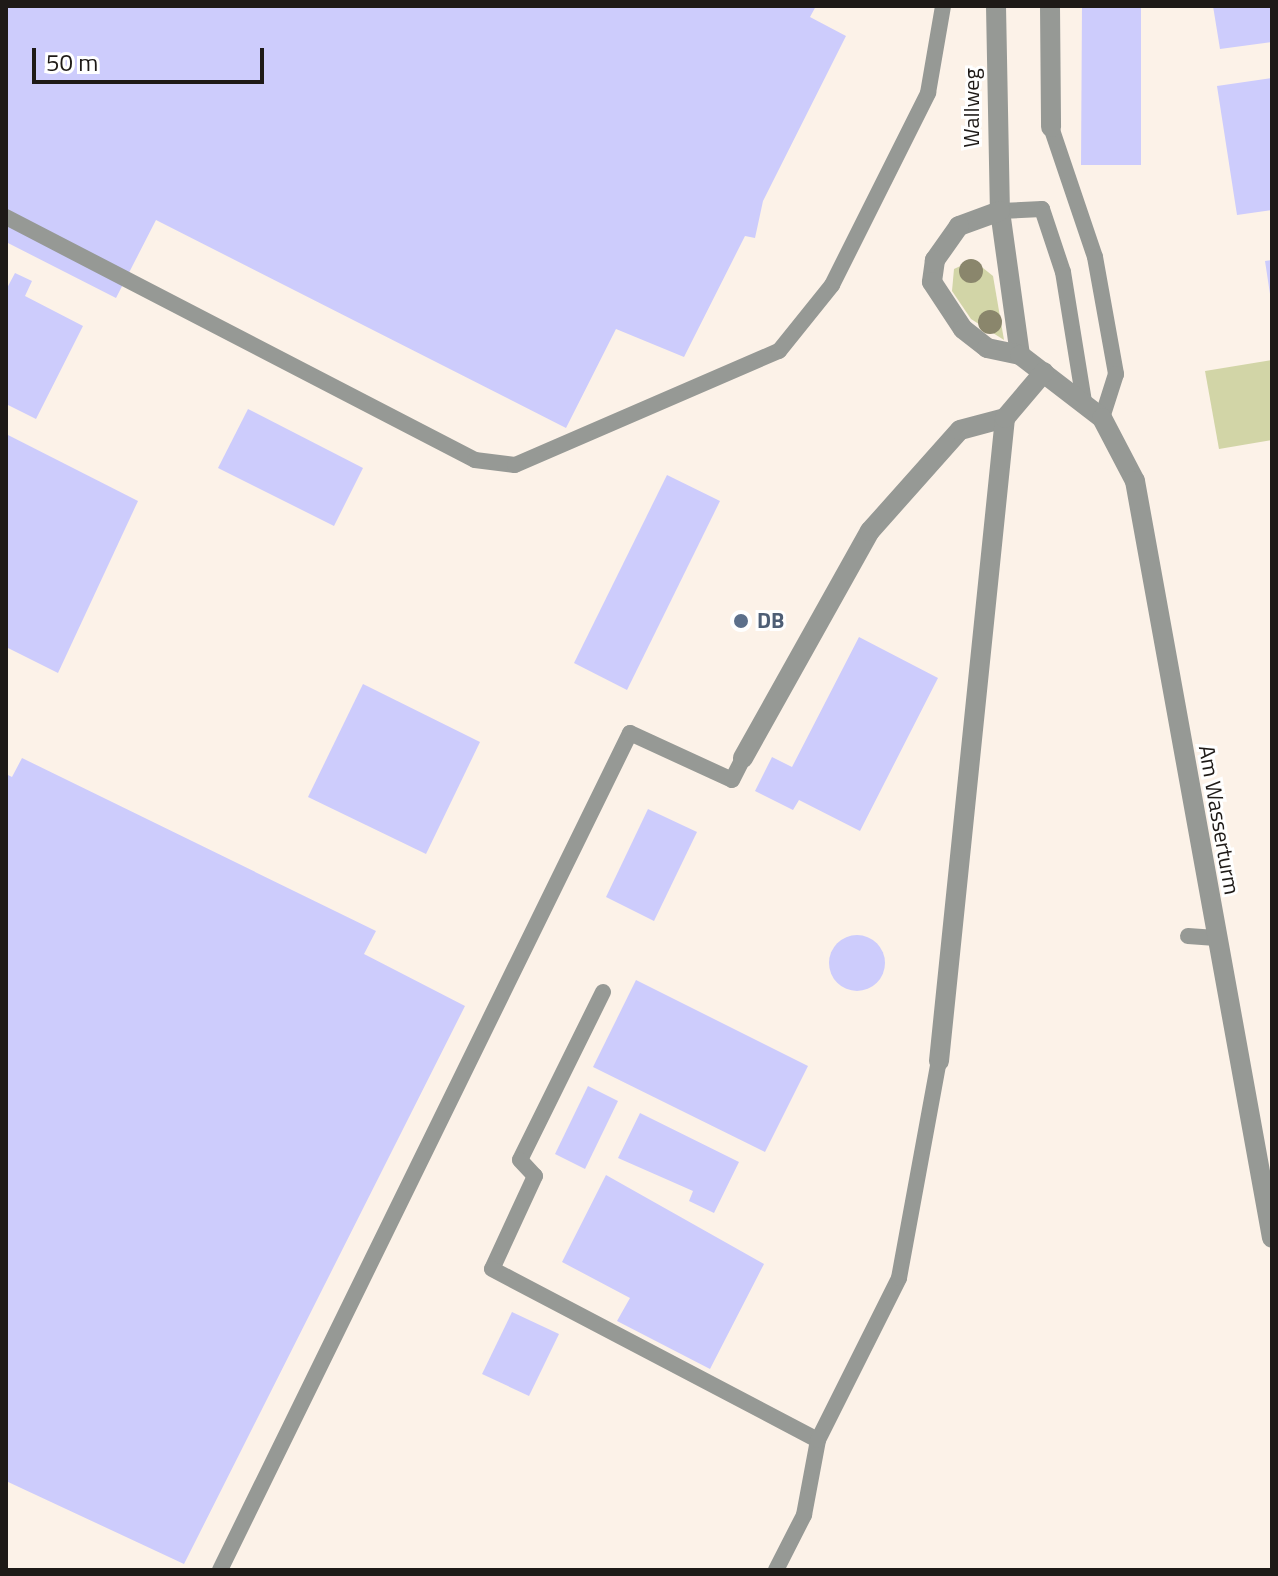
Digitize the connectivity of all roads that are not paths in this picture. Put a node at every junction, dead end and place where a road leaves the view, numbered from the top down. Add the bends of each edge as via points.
1 (943, 6) edge
2 (996, 6) edge
3 (1050, 6) edge
4 (1051, 127) joint
5 (1000, 211) junction
6 (6, 217) edge
7 (1020, 355) junction
8 (1044, 372) junction
9 (1084, 401) junction
10 (1005, 418) junction
11 (1102, 418) junction
12 (743, 758) joint
13 (1188, 936) dead end
14 (1216, 938) junction
15 (603, 992) dead end
16 (939, 1061) joint
17 (1272, 1238) edge
18 (818, 1440) junction
19 (220, 1570) edge
20 (776, 1570) edge

1 - 6 lane via 928,93 832,285 779,351 515,465 475,460
2 - 5 street, Wallweg
3 - 4 street
4 - 11 lane via 1095,257 1116,374
5 - 7 street
5 - 7 street, Am Wasserturm via 959,226 935,260 932,282 963,329 987,348
5 - 9 lane via 1042,209 1063,272
7 - 8 street, Am Wasserturm
8 - 9 street, Am Wasserturm
8 - 10 street
9 - 11 street, Am Wasserturm
10 - 12 street via 960,430 870,531
10 - 16 street
11 - 14 street, Am Wasserturm via 1135,481
12 - 19 lane via 732,780 630,733
13 - 14 lane
14 - 17 street, Am Wasserturm
15 - 18 lane via 520,1160 535,1176 492,1269
16 - 18 lane via 899,1278
18 - 20 lane via 804,1515

